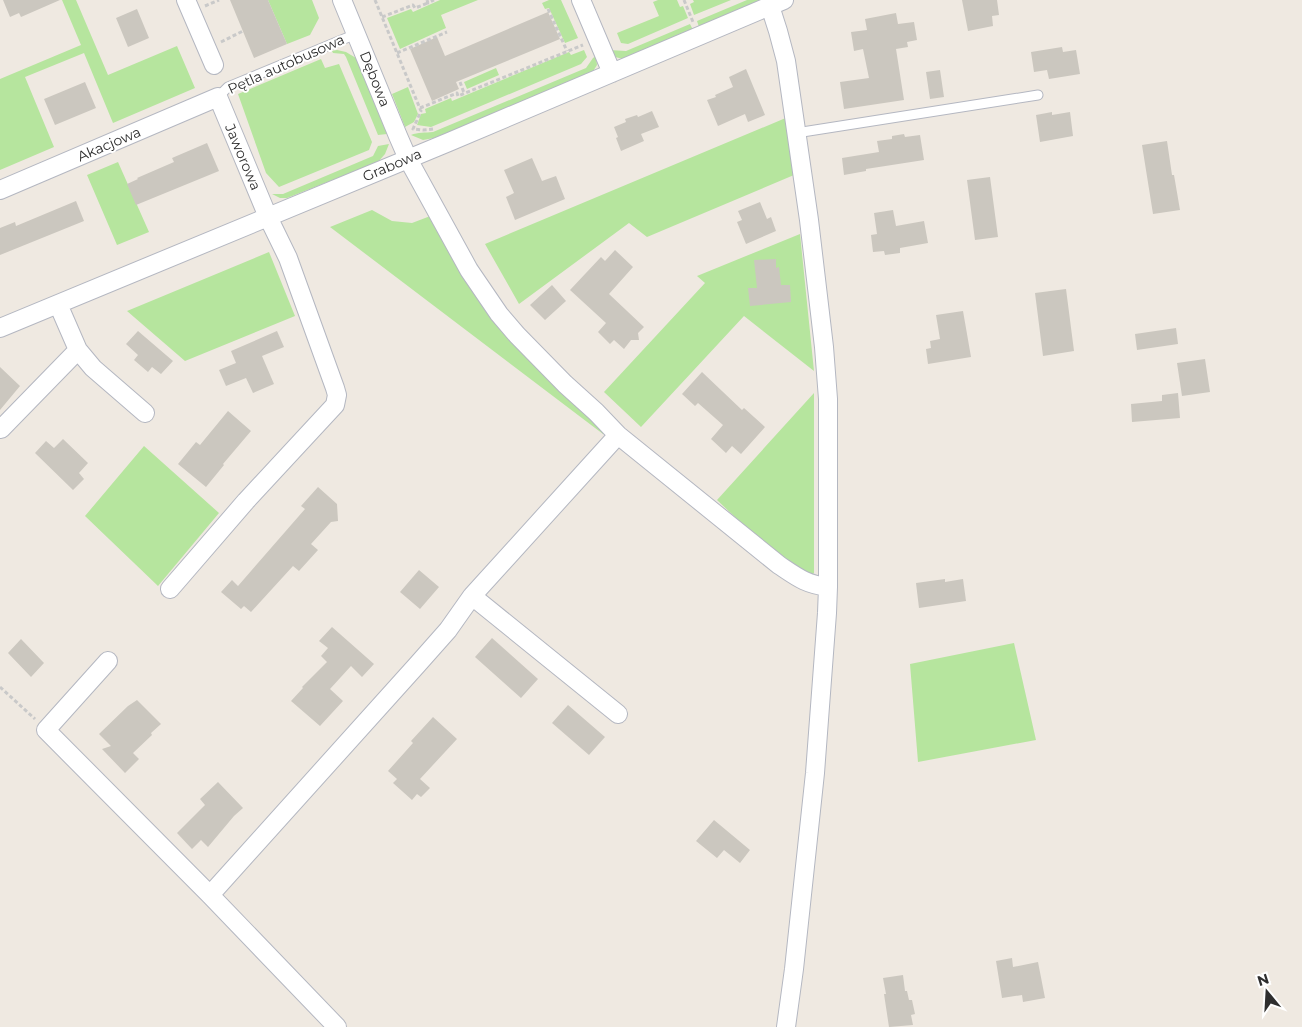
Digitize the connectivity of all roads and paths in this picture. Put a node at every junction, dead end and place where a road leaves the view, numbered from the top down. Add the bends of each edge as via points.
1 (186, 0) edge
2 (342, 0) edge
3 (375, 0) edge
4 (434, 0) edge
5 (581, 0) edge
6 (684, 0) edge
7 (427, 1) edge
8 (777, 3) edge
9 (548, 9) dead end
10 (382, 17) junction
11 (700, 17) dead end
12 (695, 28) junction
13 (243, 31) dead end
14 (447, 32) dead end
15 (356, 34) junction
16 (594, 44) junction
17 (207, 48) junction
18 (567, 51) junction
19 (397, 53) junction
20 (214, 65) dead end
21 (612, 73) junction
22 (460, 82) dead end
23 (464, 93) junction
24 (1038, 95) dead end
25 (218, 97) junction
26 (420, 108) junction
27 (441, 125) dead end
28 (796, 133) junction
29 (408, 158) junction
30 (0, 190) edge
31 (268, 217) junction
32 (58, 304) junction
33 (0, 328) edge
34 (78, 350) junction
35 (146, 413) dead end
36 (1, 430) edge
37 (618, 435) junction
38 (828, 586) junction
39 (170, 589) dead end
40 (472, 596) junction
41 (108, 661) dead end
42 (0, 686) edge
43 (618, 714) dead end
44 (46, 730) junction
45 (210, 895) junction
46 (337, 1027) edge
47 (786, 1027) edge

1 - 17 street
2 - 15 street, Dębowa
3 - 10 path
4 - 7 path
5 - 16 street
6 - 12 path
7 - 10 path via 415,8 413,5
8 - 12 street, Grabowa
8 - 28 street via 778,32 786,62
9 - 18 path
10 - 19 path
11 - 12 path
12 - 21 street, Grabowa
13 - 17 path
14 - 19 path
15 - 25 lane, Pętla autobusowa via 228,87
15 - 29 street, Dębowa
16 - 18 path
16 - 21 street
17 - 20 street
18 - 23 path
19 - 26 path
21 - 29 street, Grabowa
22 - 23 path
23 - 26 path
24 - 28 lane
25 - 30 street, Akacjowa
25 - 31 street, Jaworowa
26 - 27 path via 413,129 432,129
28 - 38 street via 819,296 828,399
29 - 31 street, Grabowa
29 - 37 street, Dębowa via 469,270 499,314 539,359
31 - 32 street, Grabowa
31 - 39 street, Jaworowa via 288,258 335,388 335,405
32 - 33 street, Grabowa
32 - 34 street
34 - 35 street via 93,368
34 - 36 street
37 - 38 street, Dębowa via 779,565 801,580
37 - 40 street
38 - 47 street via 816,773
40 - 43 street
40 - 45 street via 442,637
41 - 44 street
42 - 44 path
44 - 45 street
45 - 46 street

